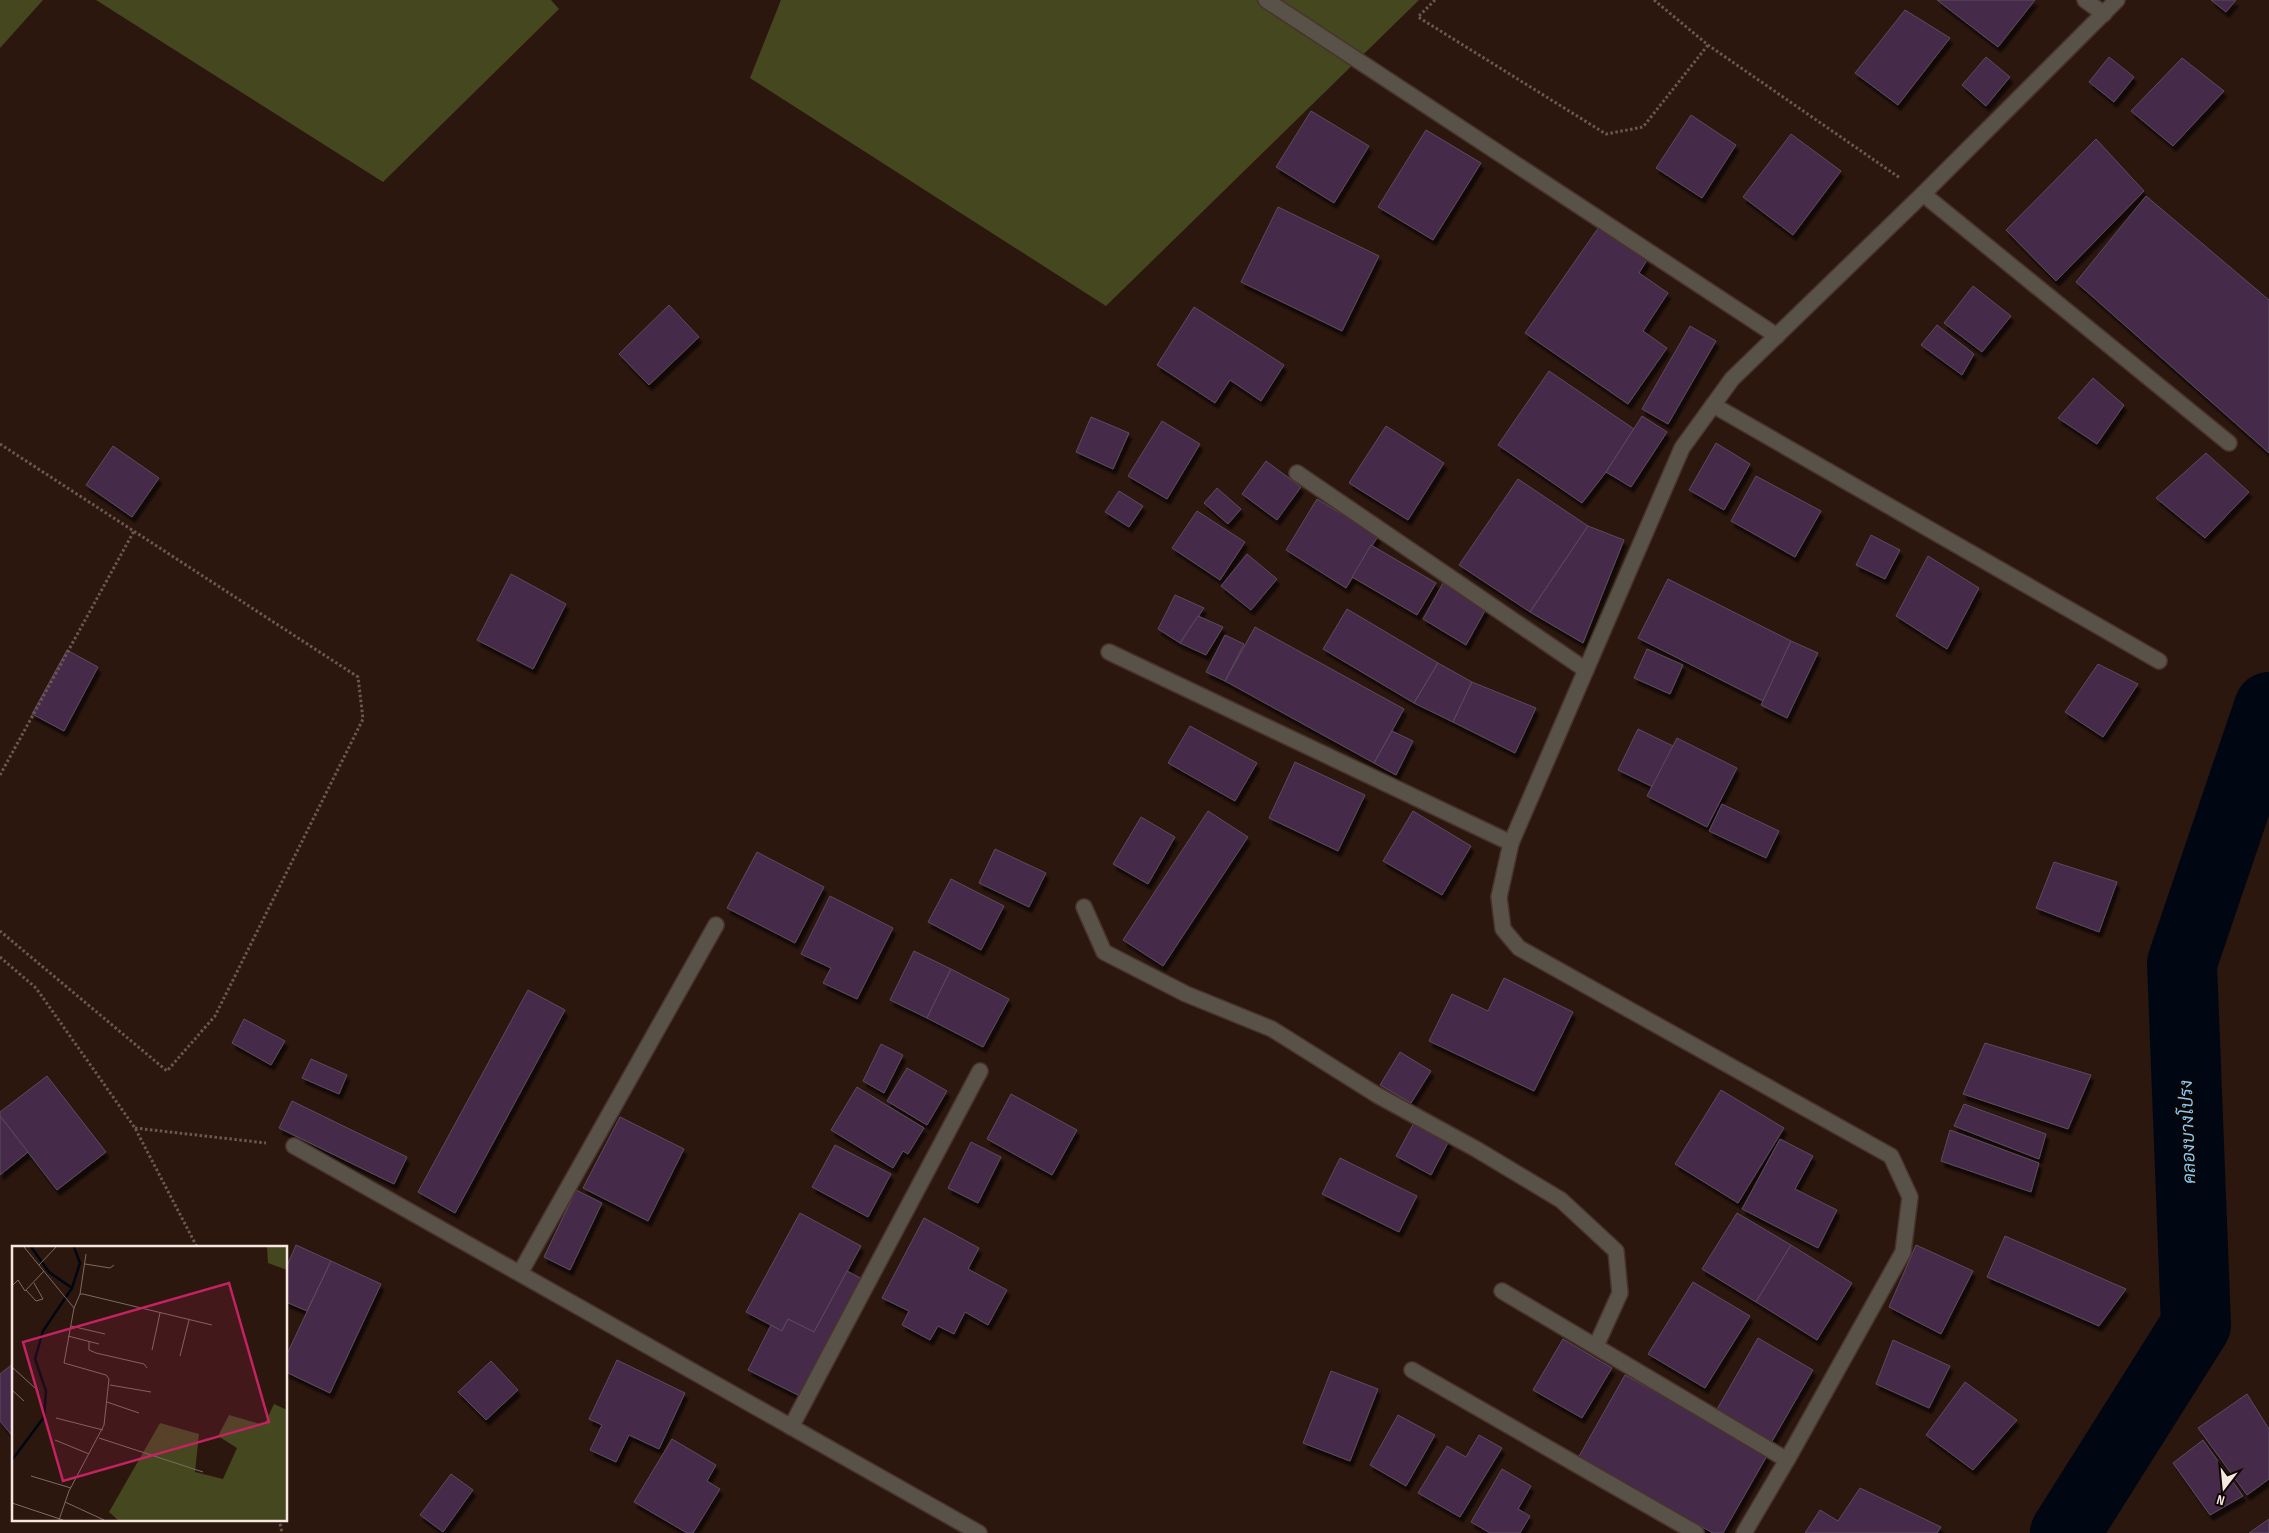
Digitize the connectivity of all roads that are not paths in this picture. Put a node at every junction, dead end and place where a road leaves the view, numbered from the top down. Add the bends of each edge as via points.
1 (1266, 0) edge
2 (2084, 0) edge
3 (2117, 0) edge
4 (2104, 14) junction
5 (1923, 194) junction
6 (1777, 336) junction
7 (1713, 405) junction
8 (2229, 443) dead end
9 (1297, 473) dead end
10 (1109, 652) dead end
11 (2159, 661) dead end
12 (1586, 670) junction
13 (1511, 842) junction
14 (1084, 907) dead end
15 (716, 925) dead end
16 (980, 1070) dead end
17 (294, 1146) road end
18 (520, 1273) junction
19 (1502, 1291) dead end
20 (1596, 1346) junction
21 (1412, 1370) dead end
22 (791, 1427) junction
23 (1787, 1460) junction
24 (979, 1533) edge
25 (1696, 1533) edge
26 (1744, 1533) edge

1 - 6 street
2 - 4 street
3 - 4 street
4 - 5 street
5 - 6 street
5 - 8 street
6 - 7 street via 1732,379
7 - 11 street
7 - 12 street via 1682,448
9 - 12 street
10 - 13 street
12 - 13 street
13 - 23 street via 1499,897 1503,929 1519,948 1891,1156 1910,1197 1903,1252
14 - 20 street via 1104,952 1186,994 1272,1029 1377,1095 1561,1200 1616,1251 1620,1293
15 - 18 street
16 - 22 street
17 - 18 street
18 - 22 street
19 - 20 street
20 - 23 street
21 - 25 street
22 - 24 street
23 - 26 street

